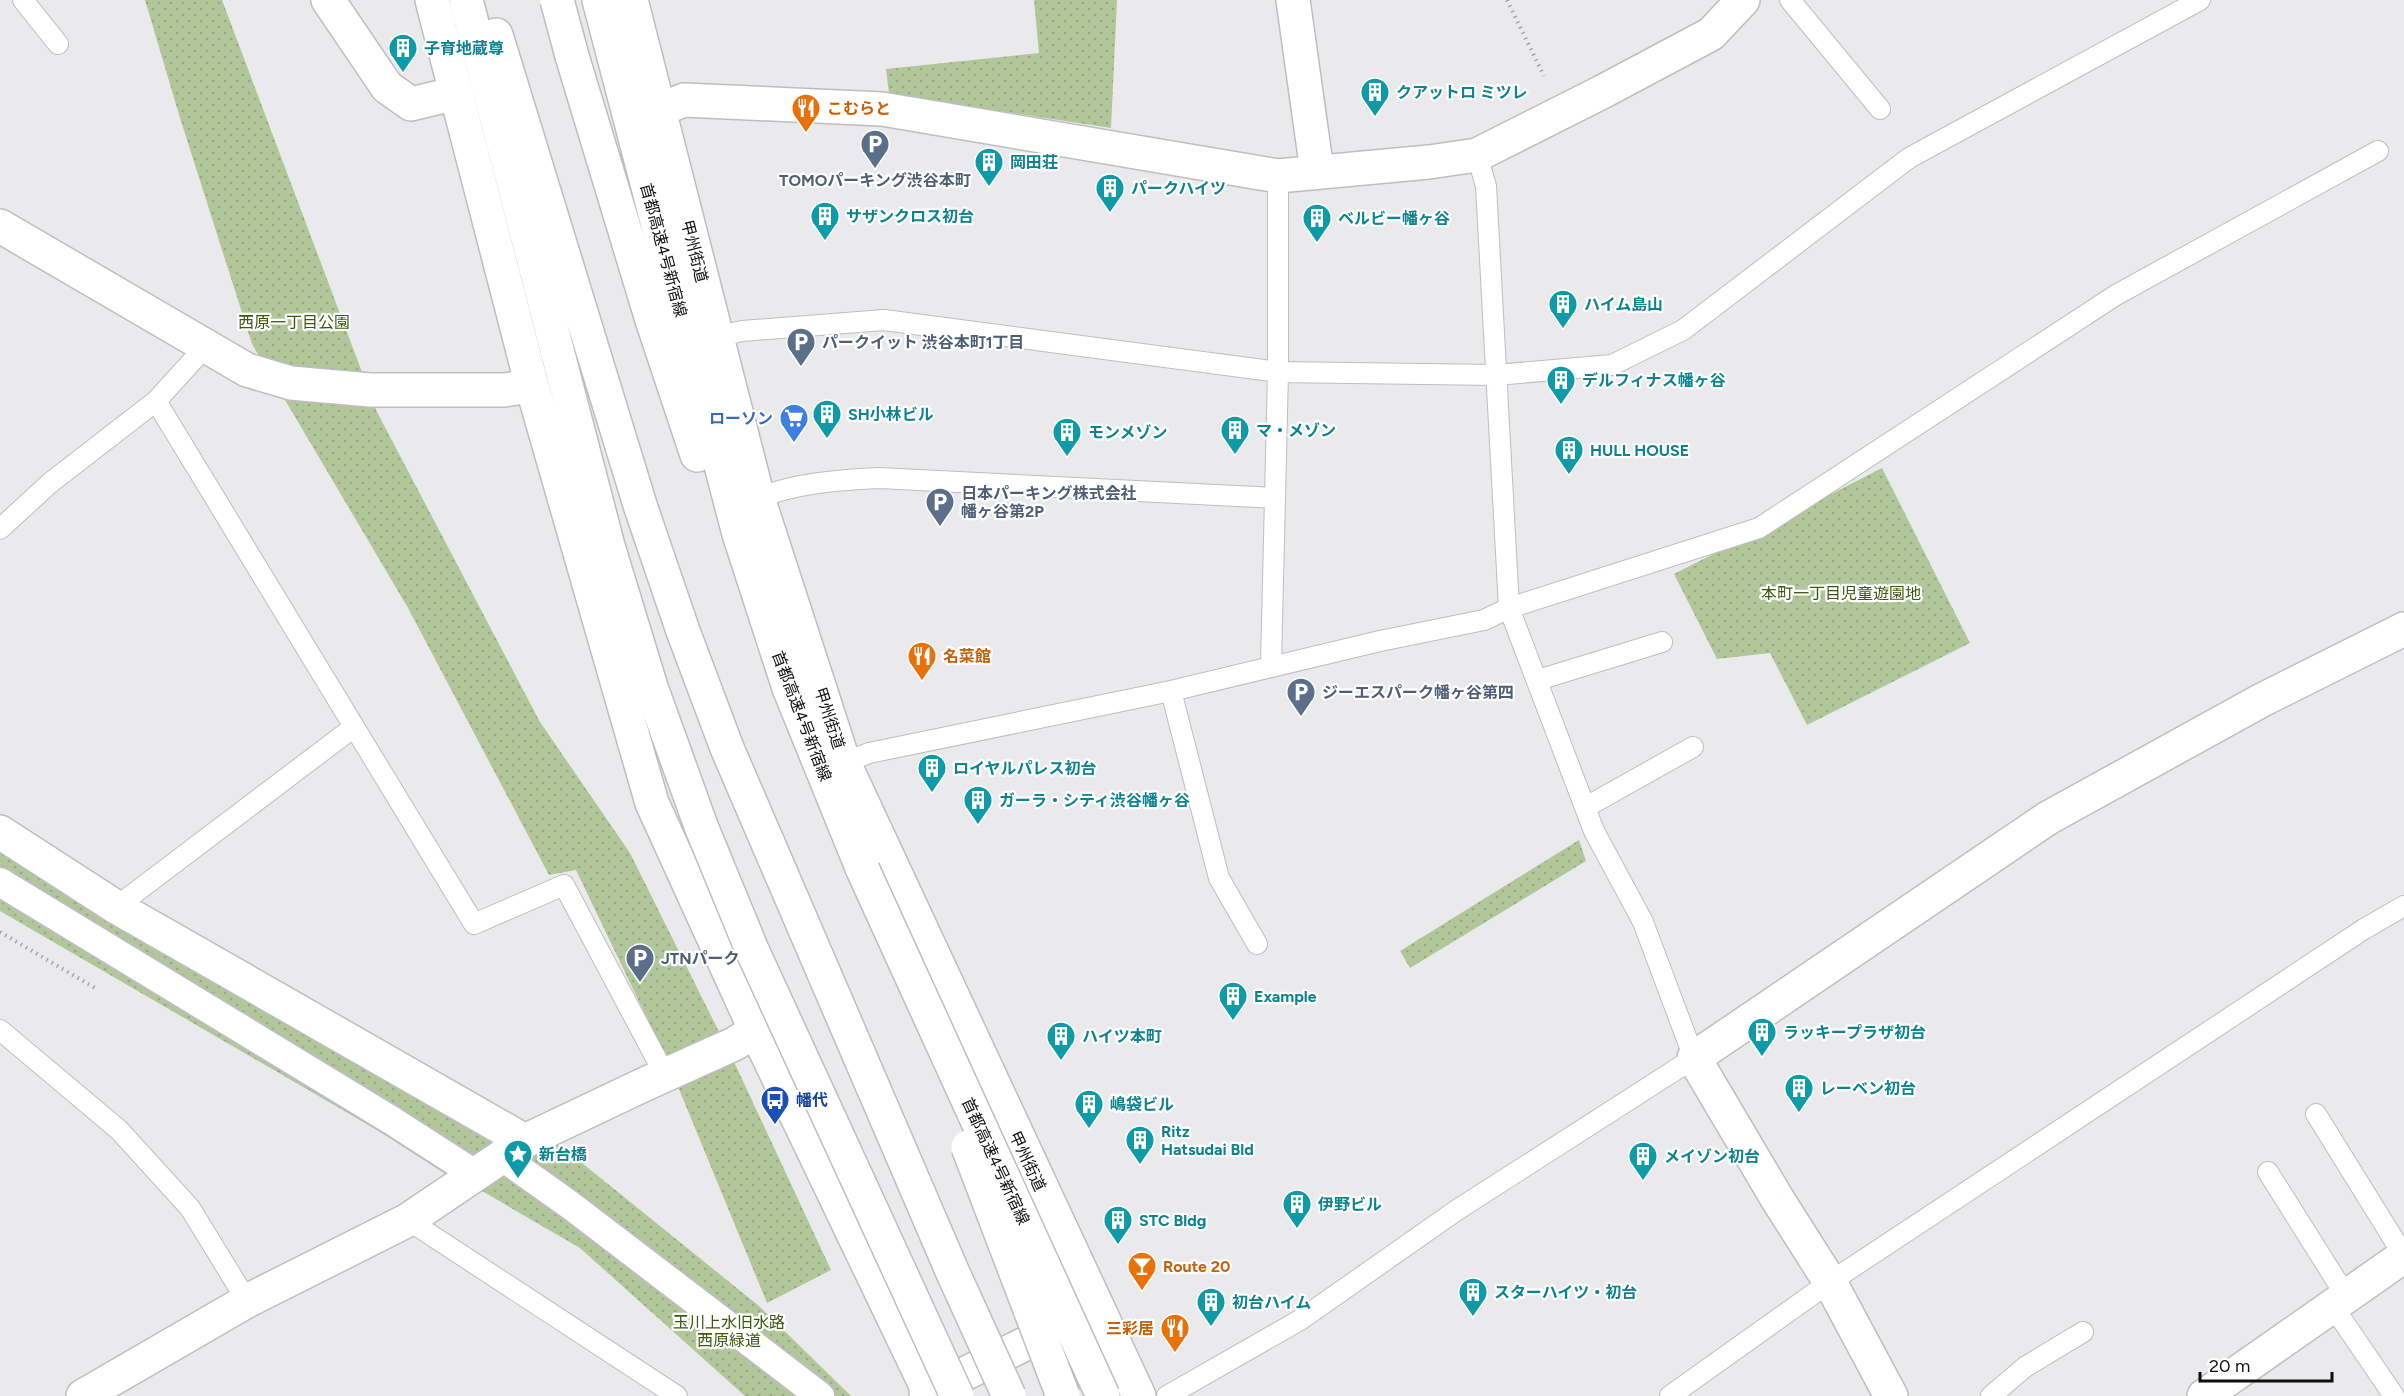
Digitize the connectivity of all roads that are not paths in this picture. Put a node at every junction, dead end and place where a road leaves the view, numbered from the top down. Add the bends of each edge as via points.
1 (23, 0) edge
2 (328, 0) edge
3 (432, 0) edge
4 (465, 0) edge
5 (486, 0) edge
6 (557, 0) edge
7 (599, 0) edge
8 (631, 0) edge
9 (1293, 0) edge
10 (1743, 0) edge
11 (1790, 0) edge
12 (2199, 0) edge
13 (58, 44) dead end
14 (457, 93) junction
15 (1880, 109) dead end
16 (659, 110) junction
17 (2378, 151) dead end
18 (1477, 155) junction
19 (1317, 171) junction
20 (1278, 176) junction
21 (0, 226) edge
22 (716, 337) junction
23 (206, 346) junction
24 (1278, 372) junction
25 (1496, 375) junction
26 (532, 386) junction
27 (156, 401) junction
28 (758, 498) junction
29 (1275, 498) junction
30 (0, 529) edge
31 (1509, 608) junction
32 (2404, 629) edge
33 (1662, 642) dead end
34 (1271, 665) junction
35 (1538, 680) junction
36 (789, 688) junction
37 (1171, 691) junction
38 (354, 726) junction
39 (1693, 747) dead end
40 (844, 763) junction
41 (1586, 807) junction
42 (0, 832) edge
43 (863, 870) junction
44 (0, 882) edge
45 (2404, 906) edge
46 (116, 907) junction
47 (1257, 944) dead end
48 (0, 1030) edge
49 (756, 1031) junction
50 (1694, 1058) junction
51 (665, 1075) junction
52 (2316, 1114) dead end
53 (500, 1157) junction
54 (2268, 1172) dead end
55 (408, 1220) junction
56 (2404, 1256) edge
57 (1830, 1282) junction
58 (247, 1301) junction
59 (2339, 1301) junction
60 (1096, 1308) junction
61 (2083, 1332) dead end
62 (934, 1395) edge
63 (83, 1396) edge
64 (677, 1396) edge
65 (820, 1396) edge
66 (1009, 1396) edge
67 (1063, 1396) edge
68 (1103, 1396) edge
69 (1139, 1396) edge
70 (1167, 1396) edge
71 (1670, 1396) edge
72 (1890, 1396) edge
73 (1991, 1396) edge
74 (2204, 1396) edge
75 (2394, 1396) edge

1 - 13 lane
2 - 14 main road via 387,87 411,104
3 - 14 main road
4 - 62 main road, bridge via 608,546 651,687 701,826
5 - 66 main road, bridge via 641,508 683,631 727,748
6 - 36 main road, bridge via 652,320 717,515
7 - 36 main road, 首都高速4号新宿線 via 739,534
8 - 16 main road, 甲州街道
9 - 19 main road
10 - 18 main road via 1711,34
11 - 15 lane
12 - 25 lane via 1909,158 1683,330 1612,365
14 - 26 main road
16 - 20 main road via 684,100 882,109
16 - 22 main road, 甲州街道
17 - 31 lane via 2116,296 1759,528
18 - 19 main road
18 - 25 lane via 1486,186
19 - 20 main road
20 - 24 lane
21 - 23 main road
22 - 24 lane via 742,331 884,320
22 - 28 main road, 甲州街道
23 - 26 main road via 247,370 291,383 381,390 504,390
23 - 27 lane
24 - 25 lane
24 - 29 lane
25 - 31 lane
26 - 49 main road via 652,802
27 - 30 lane via 50,483
27 - 38 lane
28 - 29 lane via 781,489 879,478
28 - 40 main road, 甲州街道
29 - 34 lane
31 - 34 lane via 1484,620
31 - 35 lane
32 - 50 main road via 2262,700 2048,818
33 - 35 lane
34 - 37 lane
35 - 41 lane
36 - 43 main road, 首都高速4号新宿線
37 - 40 lane via 869,753
37 - 47 lane via 1219,878
38 - 46 lane
38 - 51 lane via 474,924 564,885
39 - 41 lane
40 - 60 main road, 甲州街道
41 - 50 lane via 1594,831 1643,922
42 - 46 main road
43 - 67 main road, bridge
43 - 68 main road, 首都高速4号新宿線, bridge
44 - 53 street via 392,1120
45 - 57 lane
46 - 53 main road
48 - 58 lane via 119,1130 190,1208
49 - 51 main road
49 - 62 main road
50 - 57 main road
50 - 70 lane via 1457,1210 1300,1320
51 - 53 main road
52 - 56 lane
53 - 55 main road
53 - 65 street via 570,1205
54 - 59 lane
55 - 58 main road
55 - 64 lane
56 - 59 main road
57 - 71 lane
57 - 72 main road
58 - 63 main road
59 - 74 main road
59 - 75 lane
60 - 62 main road
60 - 69 main road, 甲州街道
61 - 73 lane via 2025,1367

